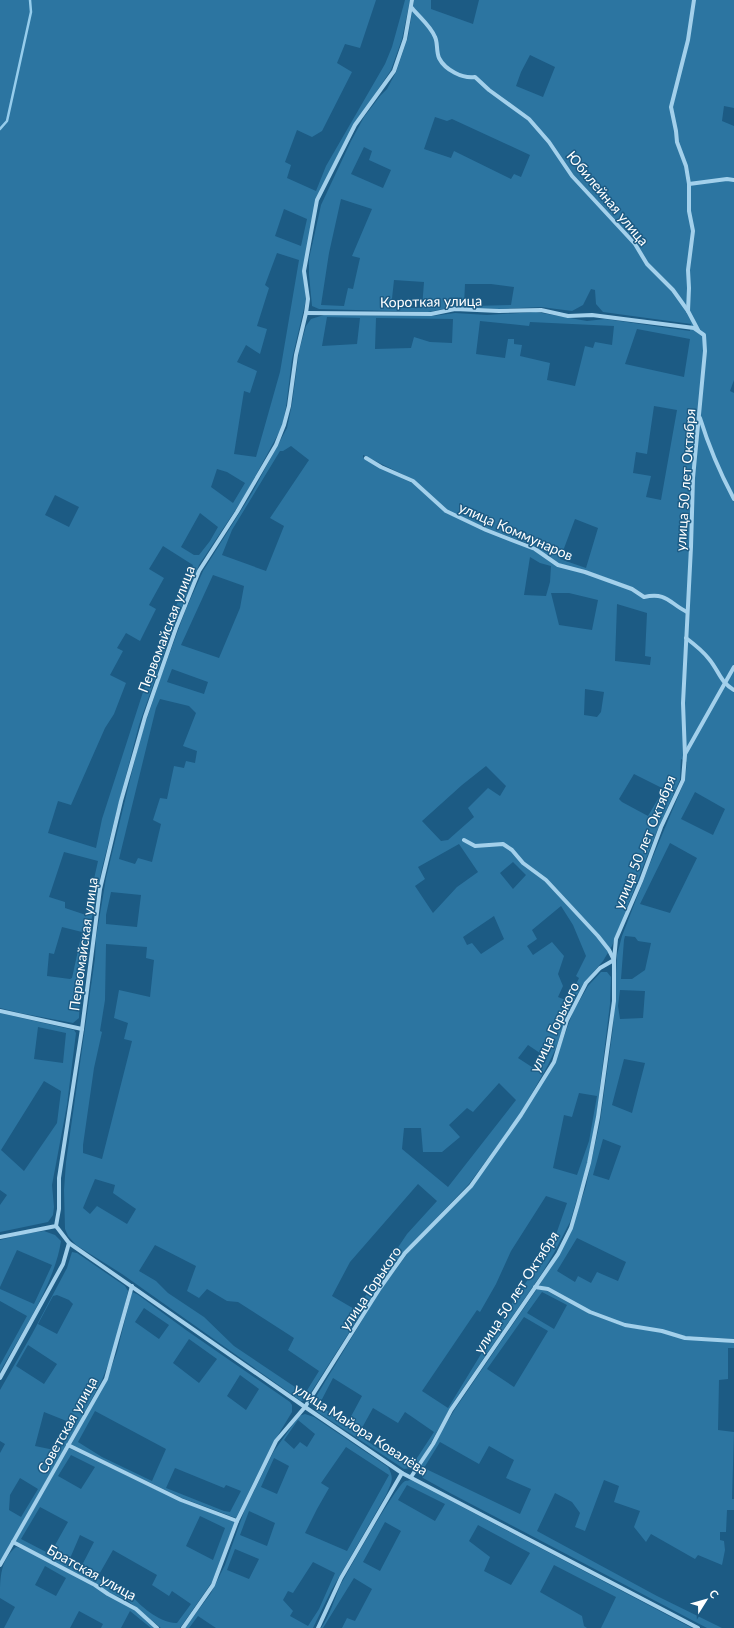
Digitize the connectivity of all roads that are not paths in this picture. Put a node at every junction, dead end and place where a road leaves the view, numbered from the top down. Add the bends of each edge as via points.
1 (412, 0) edge
2 (694, 0) edge
3 (412, 8) junction
4 (734, 180) edge
5 (689, 184) junction
6 (688, 311) junction
7 (306, 313) junction
8 (698, 331) junction
9 (699, 415) junction
10 (366, 458) dead end
11 (734, 499) edge
12 (687, 612) junction
13 (686, 638) junction
14 (734, 667) edge
15 (724, 685) junction
16 (734, 690) edge
17 (685, 755) junction
18 (464, 840) dead end
19 (614, 960) junction
20 (0, 1011) edge
21 (82, 1029) junction
22 (56, 1226) junction
23 (0, 1237) edge
24 (69, 1243) junction
25 (132, 1286) junction
26 (536, 1286) junction
27 (734, 1341) edge
28 (0, 1378) edge
29 (305, 1407) junction
30 (68, 1445) junction
31 (402, 1472) junction
32 (411, 1477) junction
33 (237, 1521) junction
34 (13, 1542) junction
35 (0, 1565) edge
36 (157, 1628) edge
37 (183, 1628) edge
38 (318, 1628) edge
39 (698, 1628) edge

1 - 3 street, Первомайская улица
2 - 5 street, улица 50 лет Октября via 688,40 671,107 677,142 686,166
3 - 6 street, Юбилейная улица via 435,37 439,58 445,65 454,73 467,78 475,77 529,119 549,142 572,176 635,244 647,264 673,290
3 - 7 street, Первомайская улица via 394,71 355,125 317,200 304,271 308,299
4 - 5 street
5 - 6 street, улица 50 лет Октября via 692,231 688,270
6 - 8 street, улица 50 лет Октября
7 - 8 street, Короткая улица via 431,314 455,309 541,310 568,316 592,315 694,328
7 - 21 street, Первомайская улица via 284,425 276,445 237,512 199,571 145,717 100,889
8 - 9 street, улица 50 лет Октября via 704,335 705,351
9 - 11 street via 710,449
9 - 12 street, улица 50 лет Октября via 693,478
10 - 12 street, улица Коммунаров via 413,481 446,511 535,549 558,565 632,589 644,597 664,597
12 - 13 street, улица 50 лет Октября
13 - 15 street via 709,659
13 - 17 street, улица 50 лет Октября via 683,703
14 - 15 street
15 - 16 street
15 - 17 street
17 - 19 street, улица 50 лет Октября via 682,780 616,939
18 - 19 street via 475,846 503,844 512,850 523,863 546,880 609,950
19 - 26 street, улица 50 лет Октября via 614,1001 589,1163 571,1228 558,1254
19 - 29 street, улица Горького via 600,968 586,983 567,1020 554,1062 521,1115 471,1186 404,1253
20 - 21 street
21 - 22 street, Первомайская улица via 59,1178
22 - 23 street
22 - 24 street, улица Майора Ковалёва
24 - 25 street, улица Майора Ковалёва
24 - 28 street via 63,1264
25 - 29 street, улица Майора Ковалёва
25 - 30 street, Советская улица via 106,1379
26 - 27 street via 548,1289 590,1312 625,1325 685,1338
26 - 32 street, улица 50 лет Октября via 451,1410
29 - 31 street, улица Майора Ковалёва
29 - 33 street, улица Горького via 276,1440
30 - 33 street via 181,1500
30 - 34 street, Советская улица
31 - 32 street, улица Майора Ковалёва
31 - 38 street via 341,1578
32 - 39 street, улица Майора Ковалёва
33 - 37 street, улица Горького via 213,1585
34 - 35 street, Советская улица
34 - 36 street, Братская улица via 136,1609

